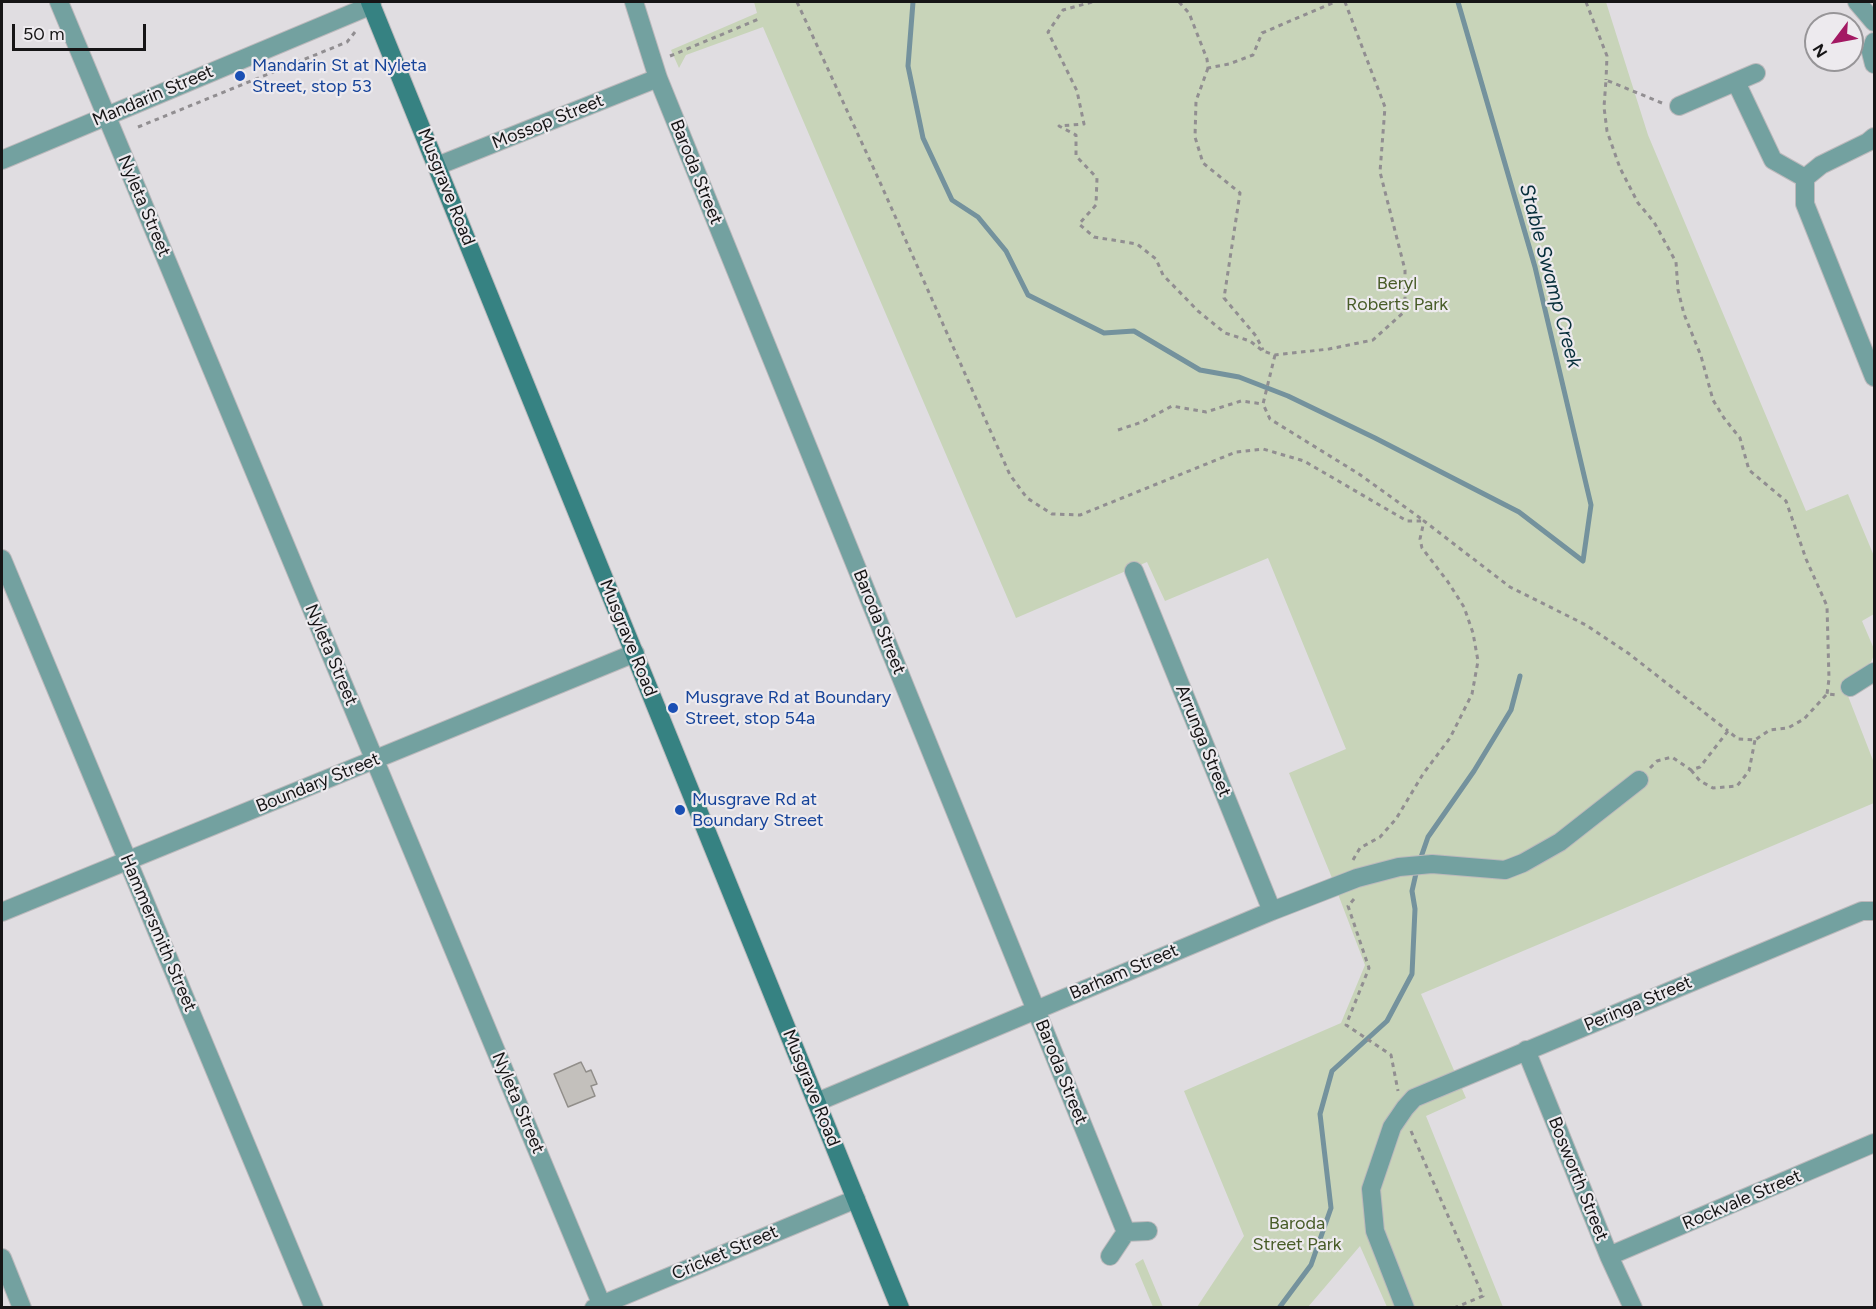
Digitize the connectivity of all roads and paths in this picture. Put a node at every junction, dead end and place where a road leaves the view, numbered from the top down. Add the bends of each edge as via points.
1 (59, 2) edge
2 (634, 2) edge
3 (797, 2) edge
4 (1092, 2) edge
5 (1179, 2) edge
6 (1335, 2) edge
7 (1345, 2) edge
8 (1586, 2) edge
9 (1857, 2) edge
10 (371, 3) edge
11 (759, 19) dead end
12 (1875, 22) edge
13 (356, 30) dead end
14 (1875, 42) edge
15 (1875, 64) edge
16 (1208, 68) junction
17 (655, 71) junction
18 (1756, 73) dead end
19 (1606, 80) junction
20 (1736, 82) junction
21 (1679, 106) joint
22 (107, 116) junction
23 (138, 127) dead end
24 (1875, 136) edge
25 (2, 160) edge
26 (437, 166) junction
27 (1805, 178) junction
28 (1263, 351) junction
29 (1275, 355) junction
30 (1875, 377) edge
31 (1263, 404) junction
32 (1118, 430) dead end
33 (1424, 521) junction
34 (2, 559) edge
35 (1134, 571) dead end
36 (635, 653) junction
37 (1875, 672) edge
38 (1850, 687) joint
39 (1827, 694) junction
40 (1728, 731) junction
41 (1755, 740) junction
42 (375, 760) junction
43 (1691, 770) junction
44 (1639, 780) joint
45 (127, 861) junction
46 (1357, 878) junction
47 (1875, 910) edge
48 (1272, 911) junction
49 (2, 912) edge
50 (1035, 1009) junction
51 (1526, 1050) junction
52 (817, 1102) junction
53 (1402, 1105) junction
54 (1410, 1128) dead end
55 (1875, 1143) edge
56 (856, 1199) junction
57 (1148, 1231) dead end
58 (1126, 1232) junction
59 (1110, 1256) dead end
60 (1609, 1256) junction
61 (2, 1258) edge
62 (600, 1306) edge
63 (22, 1308) edge
64 (314, 1308) edge
65 (900, 1308) edge
66 (1405, 1308) edge
67 (1454, 1308) edge
68 (1633, 1308) edge

1 - 22 street, Nyleta Street
2 - 17 street, Baroda Street
3 - 33 path via 1010,475 1027,498 1052,514 1080,515 1236,452 1263,449 1304,461 1407,521
4 - 28 path via 1063,10 1048,32 1077,91 1084,124 1059,126 1076,135 1076,156 1096,178 1096,205 1079,224 1094,237 1137,244 1156,259 1163,275 1198,311 1225,333 1250,341
5 - 16 path via 1189,13
6 - 16 path via 1262,33 1253,55
7 - 29 path via 1384,107 1380,172 1405,270 1405,311 1373,340
8 - 19 path via 1607,56
9 - 12 street
10 - 22 street, Mandarin Street
10 - 26 street, Musgrave Road
11 - 17 path
13 - 23 path via 347,42
14 - 15 street via 1871,52
16 - 28 path via 1196,101 1195,137 1203,163 1240,194 1224,298 1256,336
17 - 26 street, Mossop Street
17 - 50 street, Baroda Street
18 - 20 street
19 - 21 path via 1656,102
19 - 39 path via 1607,131 1624,177 1676,262 1684,314 1713,400 1740,438 1749,470 1786,501 1827,606
20 - 21 street
20 - 27 street via 1773,160
22 - 25 street, Mandarin Street
22 - 42 street, Nyleta Street
24 - 27 street
26 - 36 street, Musgrave Road
27 - 30 street via 1805,204
28 - 29 path
29 - 31 path
31 - 32 path via 1241,401 1206,412 1172,406
31 - 33 path via 1270,419 1359,474
33 - 40 path via 1510,587 1586,625 1628,653
33 - 46 path via 1422,548 1464,607 1473,633 1478,661 1472,694 1450,738 1396,819 1353,857
34 - 45 street, Hammersmith Street
35 - 48 street, Arrunga Street
36 - 42 street, Boundary Street
36 - 52 street, Musgrave Road
37 - 38 street
38 - 39 path via 1840,695
39 - 41 path via 1804,719 1788,728 1770,730
40 - 41 path via 1738,739
40 - 43 path via 1700,767
41 - 43 path via 1749,771 1737,786 1713,788 1700,782
42 - 45 street, Boundary Street
42 - 62 street, Nyleta Street
43 - 44 path via 1672,757 1657,761
44 - 46 street, Barham Street via 1560,842 1505,870 1432,864 1398,867
45 - 49 street, Boundary Street
45 - 64 street, Hammersmith Street
46 - 48 street, Barham Street
46 - 53 path via 1362,889 1348,906 1370,968 1346,1025 1391,1055
47 - 51 street, Peringa Street via 1862,911
48 - 50 street, Barham Street
50 - 52 street, Barham Street
50 - 58 street, Baroda Street
51 - 53 street, Peringa Street
51 - 60 street, Bosworth Street
52 - 56 street, Musgrave Road
53 - 66 street via 1371,1189 1375,1231
54 - 67 path via 1483,1296
55 - 60 street, Rockvale Street
56 - 62 street, Cricket Street
56 - 65 street, Musgrave Road
57 - 58 street
58 - 59 street
60 - 68 street, Bosworth Street
61 - 63 street

